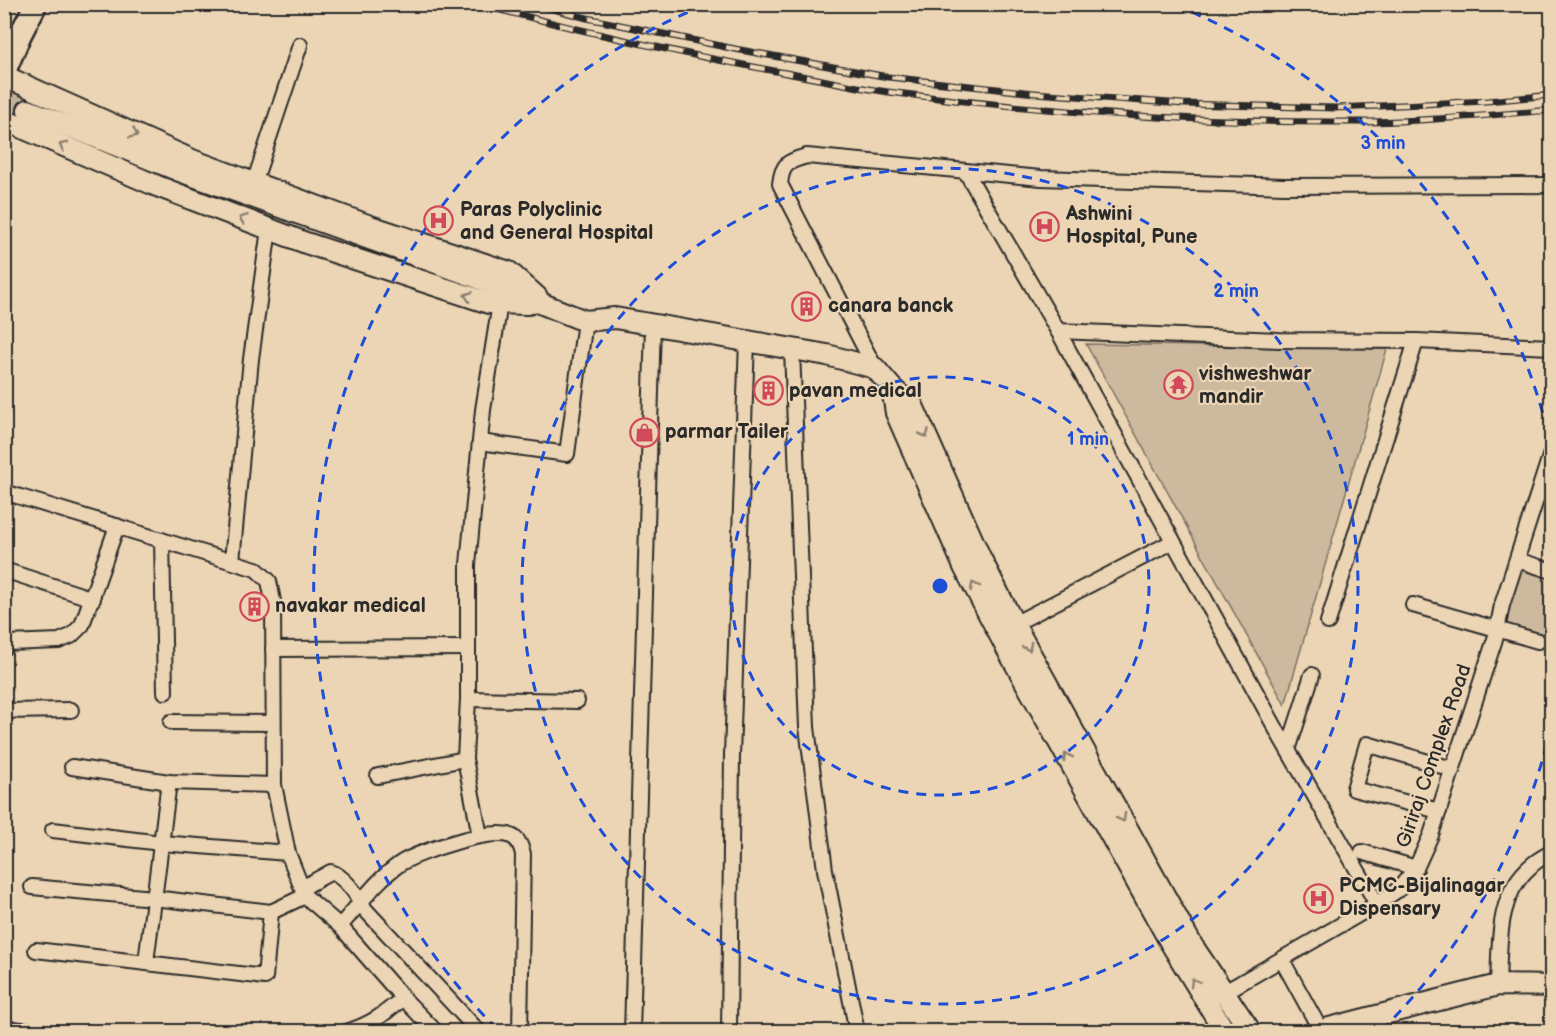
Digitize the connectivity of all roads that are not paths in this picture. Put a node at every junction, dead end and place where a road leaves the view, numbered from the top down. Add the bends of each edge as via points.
1 (36, 4) edge
2 (300, 45) dead end
3 (4, 74) edge
4 (28, 110) tunnel mouth
5 (4, 120) edge
6 (966, 172) junction
7 (254, 183) junction
8 (1551, 184) edge
9 (269, 229) junction
10 (500, 303) junction
11 (546, 305) junction
12 (585, 321) junction
13 (653, 324) junction
14 (1058, 331) junction
15 (747, 341) junction
16 (1416, 341) junction
17 (1551, 347) edge
18 (792, 350) junction
19 (875, 368) junction
20 (892, 388) junction
21 (480, 442) junction
22 (1551, 450) edge
23 (4, 492) edge
24 (117, 526) junction
25 (162, 540) junction
26 (1172, 542) junction
27 (1517, 560) junction
28 (232, 561) junction
29 (4, 570) edge
30 (1551, 571) edge
31 (93, 599) junction
32 (1413, 605) dead end
33 (1328, 622) dead end
34 (1014, 624) junction
35 (1497, 630) junction
36 (1538, 641) dead end
37 (6, 644) edge
38 (468, 648) junction
39 (273, 649) junction
40 (1312, 675) dead end
41 (165, 692) dead end
42 (468, 699) junction
43 (577, 701) dead end
44 (71, 710) dead end
45 (4, 711) edge
46 (171, 722) dead end
47 (273, 723) junction
48 (1288, 750) junction
49 (465, 759) junction
50 (72, 767) dead end
51 (1452, 769) junction
52 (378, 776) dead end
53 (169, 782) junction
54 (274, 785) junction
55 (1439, 811) junction
56 (53, 830) dead end
57 (480, 836) junction
58 (161, 843) junction
59 (1362, 852) dead end
60 (1551, 852) edge
61 (288, 853) junction
62 (1416, 868) junction
63 (32, 887) dead end
64 (304, 892) junction
65 (154, 898) junction
66 (360, 904) junction
67 (1377, 904) junction
68 (271, 912) junction
69 (340, 926) junction
70 (36, 950) dead end
71 (1282, 960) junction
72 (146, 962) junction
73 (1498, 984) junction
74 (1551, 986) edge
75 (1225, 992) junction
76 (403, 998) junction
77 (1206, 1003) junction
78 (4, 1028) edge
79 (1317, 1030) edge
80 (39, 1032) edge
81 (346, 1032) edge
82 (436, 1032) edge
83 (479, 1032) edge
84 (520, 1032) edge
85 (632, 1032) edge
86 (729, 1032) edge
87 (857, 1032) edge
88 (1225, 1032) edge
89 (1251, 1032) edge

1 - 3 main road
2 - 7 street
3 -> 7 street via 192,160
4 - 11 street via 187,174
9 -> 5 street
6 - 8 street via 1283,186
6 - 14 street
6 - 19 street via 807,156 790,161 781,171 780,184
7 - 11 street via 509,272
10 -> 9 street via 489,303
9 - 28 street via 251,359
10 - 11 street
10 - 21 street
11 - 12 street
12 - 13 street via 615,318
12 - 21 street via 567,454
13 - 15 street
13 - 85 street
14 - 16 street
14 - 26 street
15 - 18 street
15 - 86 street via 732,755
16 - 17 street
16 - 33 street
18 - 19 street
18 - 87 street via 809,750 825,870
19 - 20 street
20 -> 34 street via 913,406
77 -> 20 street via 964,567 896,413
21 - 38 street via 468,564
22 - 27 street, Giriraj Complex Road
23 - 24 street
24 - 25 street
24 - 31 street
25 - 28 street
25 - 41 street
26 - 34 street
26 - 48 street
27 - 30 street
27 - 35 street, Giriraj Complex Road
28 - 39 street via 256,569 269,581
29 - 31 street
31 - 37 street via 82,625 71,636 59,641
32 - 35 street
34 -> 75 street via 1192,945
35 - 36 street
35 - 51 street, Giriraj Complex Road
38 - 39 street
38 - 42 street
39 - 47 street
40 - 48 street
42 - 43 street
42 - 49 street
44 - 45 street
46 - 47 street
47 - 54 street
48 - 67 street
49 - 52 street
49 - 57 street
50 - 53 street
51 - 55 street, Giriraj Complex Road
51 - 55 street via 1367,744 1354,789
53 - 54 street
53 - 58 street
54 - 61 street
55 - 62 street, Giriraj Complex Road
56 - 58 street
57 - 66 street via 434,848 402,863 371,888
57 - 84 street via 514,837 523,854
58 - 61 street
58 - 65 street
59 - 62 street
60 - 73 street via 1517,880 1506,904 1500,933
61 - 64 street
62 - 67 street, Giriraj Complex Road via 1399,889
63 - 65 street
64 - 66 street via 333,872 359,897
64 - 68 street
64 - 69 street
65 - 68 street
65 - 72 street
66 - 69 street
66 - 83 street
67 - 71 street, Giriraj Complex Road
68 - 72 street via 266,977
69 - 76 street
70 - 72 street
71 - 75 street, Giriraj Complex Road
71 - 79 street
73 - 74 street
73 - 79 street
75 - 77 street, Giriraj Complex Road
75 - 89 street
76 - 81 street via 365,1026
76 - 82 street
77 - 88 street
78 - 80 street

